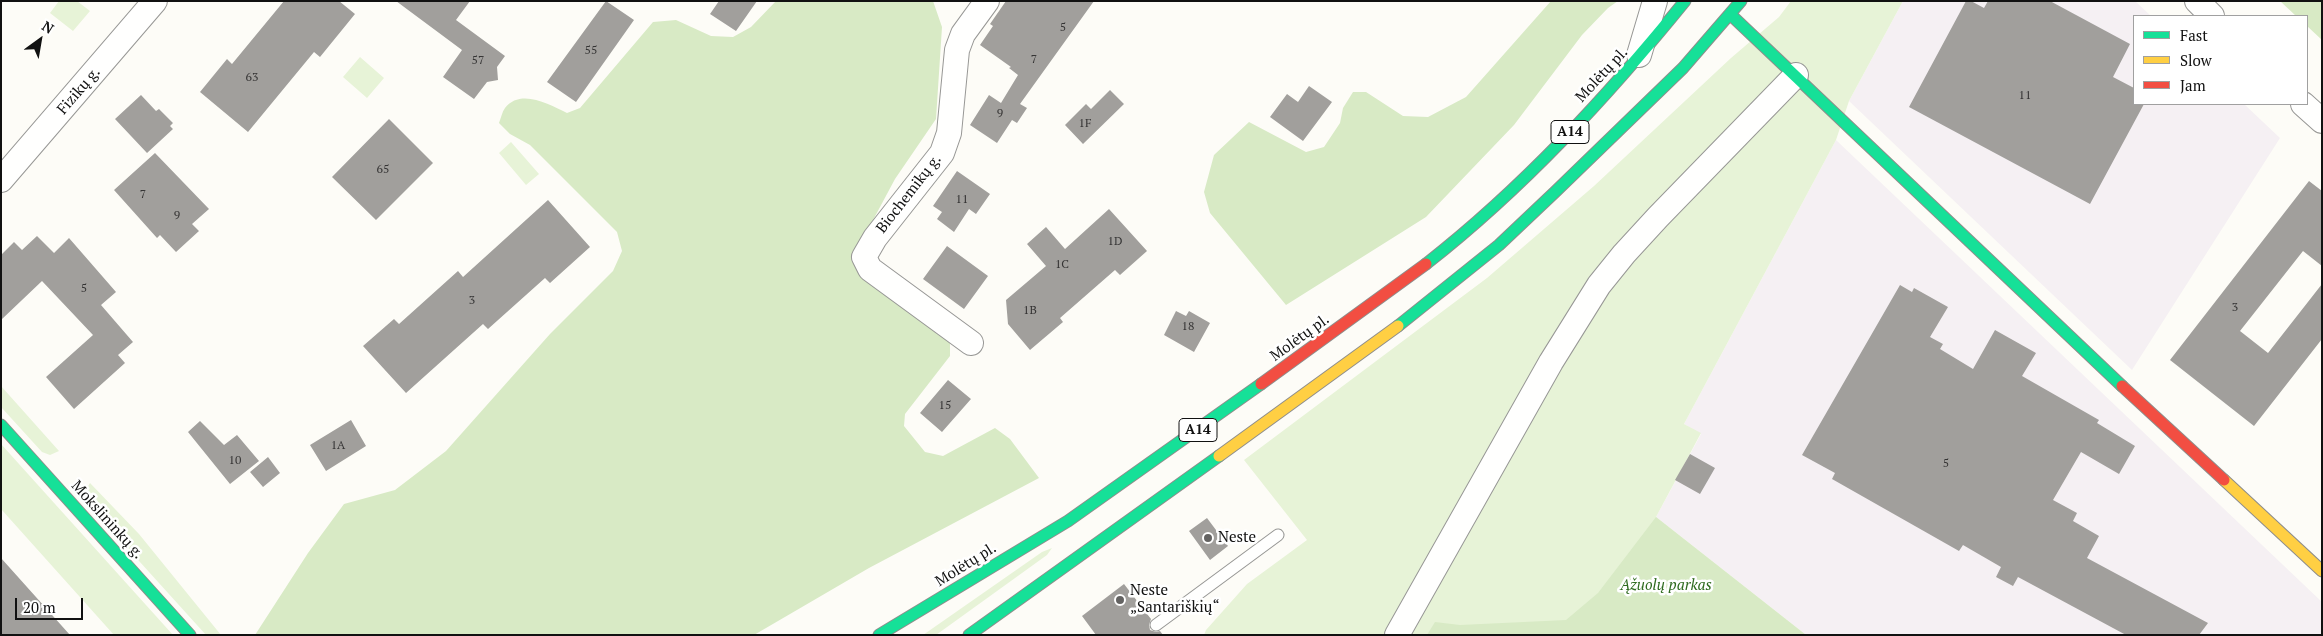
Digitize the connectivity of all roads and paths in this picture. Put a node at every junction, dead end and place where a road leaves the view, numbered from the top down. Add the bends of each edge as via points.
1 (155, 1) edge
2 (987, 1) edge
3 (1655, 1) edge
4 (1686, 1) edge
5 (1741, 1) edge
6 (2197, 1) edge
7 (1730, 15) junction
8 (2211, 15) edge
9 (1638, 59) junction
10 (1796, 75) junction
11 (2304, 105) edge
12 (2322, 121) edge
13 (1, 180) edge
14 (970, 343) dead end
15 (1, 425) edge
16 (1278, 536) dead end
17 (2322, 570) edge
18 (1156, 625) dead end
19 (190, 635) edge
20 (879, 635) edge
21 (969, 635) edge
22 (1397, 635) edge

1 - 13 street, Fizikų g.
2 - 14 street, Biochemikų g. via 963,34 957,50 949,133 942,154 874,238 864,257 870,269
3 - 9 street
4 - 9 main road, Molėtų pl. / A14
5 - 7 main road, A14
6 - 8 street
7 - 10 main road
7 - 21 main road, A14 via 1683,68 1555,192 1423,308
9 - 20 main road, Molėtų pl. / A14 via 1507,196 1400,285 1068,521
10 - 17 main road via 2042,311
10 - 22 street via 1652,224 1599,285 1551,362
11 - 12 street
15 - 19 main road, Mokslininkų g.
16 - 18 lane

